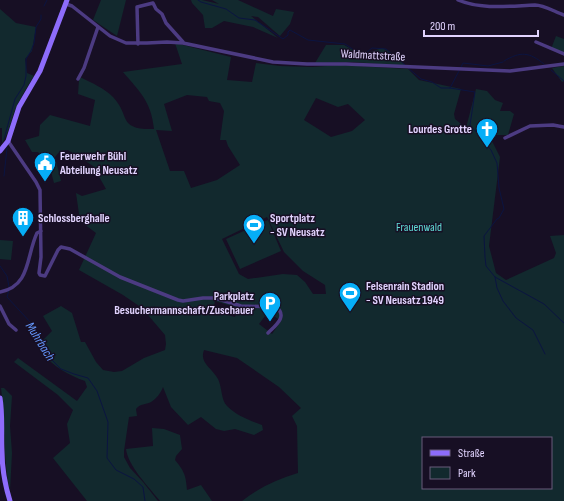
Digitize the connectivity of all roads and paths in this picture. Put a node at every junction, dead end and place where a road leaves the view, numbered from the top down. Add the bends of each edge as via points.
1 (458, 0) edge
2 (66, 2) edge
3 (564, 15) edge
4 (98, 28) junction
5 (536, 42) dead end
6 (183, 43) junction
7 (138, 44) junction
8 (564, 54) edge
9 (564, 64) edge
10 (78, 79) dead end
11 (564, 126) edge
12 (505, 138) dead end
13 (8, 141) junction
14 (0, 151) edge
15 (41, 231) junction
16 (0, 292) edge
17 (0, 306) edge
18 (16, 330) dead end
19 (268, 333) dead end
20 (0, 398) edge
21 (10, 501) edge

1 - 3 street via 504,7 535,5
2 - 4 street, Waldmattstraße
2 - 13 main road via 40,71 20,107
4 - 7 street, Waldmattstraße via 122,42
4 - 10 street
5 - 8 street
6 - 7 street, Waldmattstraße
6 - 7 street via 153,4 137,7
6 - 9 street, Waldmattstraße via 286,63 510,71
11 - 12 street via 530,126
13 - 14 main road
13 - 15 street via 40,190
15 - 16 street via 37,233 31,245 22,279 12,289
15 - 19 street via 38,273 42,276 45,276 61,247 70,249 120,277 178,300 215,298 241,306 276,307 282,314 281,318
17 - 18 street via 9,324
20 - 21 main road via 3,419 2,459

